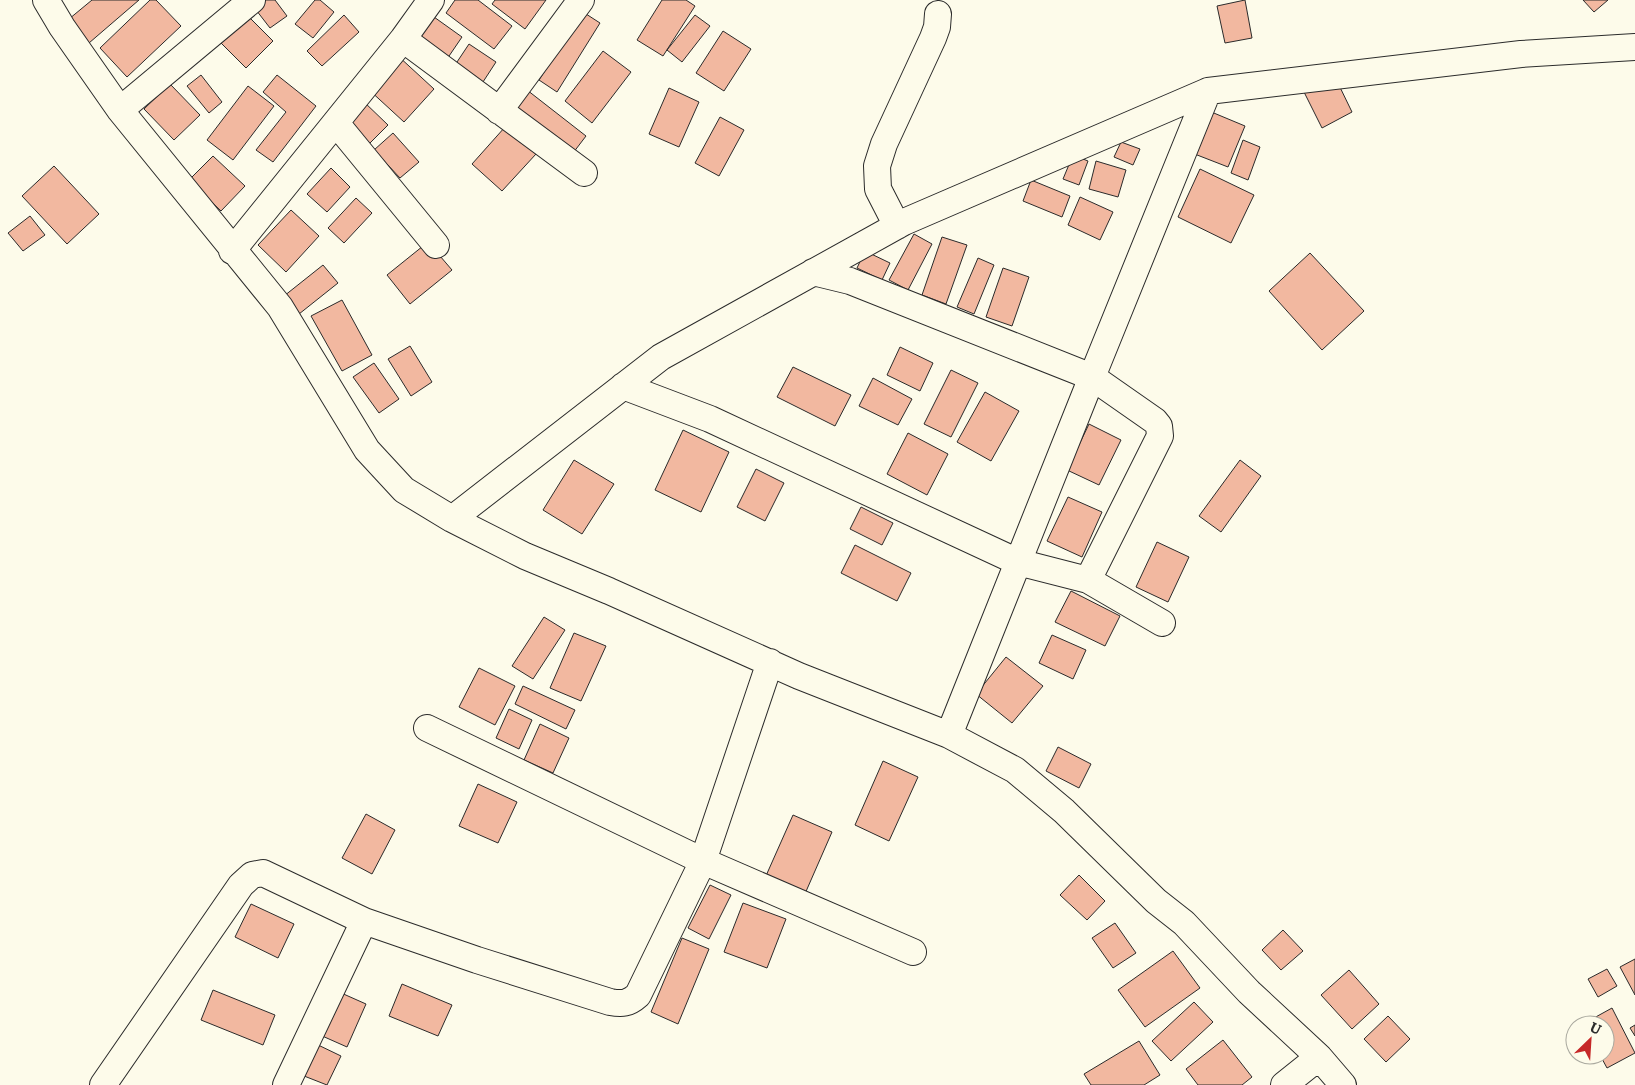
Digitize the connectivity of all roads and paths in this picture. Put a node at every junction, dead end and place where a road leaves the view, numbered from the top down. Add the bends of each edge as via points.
1 (46, 0) edge
2 (252, 0) edge
3 (432, 0) edge
4 (581, 0) edge
5 (938, 14) dead end
6 (403, 39) junction
7 (1635, 46) edge
8 (1208, 91) junction
9 (120, 110) junction
10 (500, 111) junction
11 (336, 123) junction
12 (584, 173) dead end
13 (897, 226) junction
14 (436, 245) dead end
15 (232, 251) junction
16 (813, 272) junction
17 (1092, 377) junction
18 (623, 386) junction
19 (452, 519) junction
20 (1018, 562) junction
21 (1088, 580) junction
22 (1162, 623) dead end
23 (770, 662) junction
24 (428, 728) dead end
25 (949, 735) junction
26 (702, 861) junction
27 (364, 920) junction
28 (913, 952) dead end
29 (1319, 1057) junction
30 (103, 1085) edge
31 (286, 1085) edge
32 (1284, 1085) edge
33 (1343, 1085) edge

1 - 9 street
2 - 9 street
3 - 6 street
4 - 10 street
5 - 13 street via 933,38 877,166 878,189
6 - 10 street
6 - 11 street
7 - 8 street via 1521,54
8 - 13 street
8 - 17 street
9 - 15 street
10 - 12 street
11 - 14 street
11 - 15 street
13 - 16 street
15 - 19 street via 280,308 367,450 404,490
16 - 17 street via 850,281
16 - 18 street via 661,357
17 - 20 street
17 - 21 street via 1155,421 1160,436
18 - 19 street
18 - 20 street via 710,419
19 - 23 street via 525,556
20 - 21 street
20 - 25 street
21 - 22 street
23 - 25 street
23 - 26 street
24 - 26 street
25 - 29 street via 1015,770 1064,811
26 - 27 street via 638,995 622,1004 477,960
26 - 28 street
27 - 30 street via 262,873 252,875 241,885
27 - 31 street
29 - 32 street
29 - 33 street

